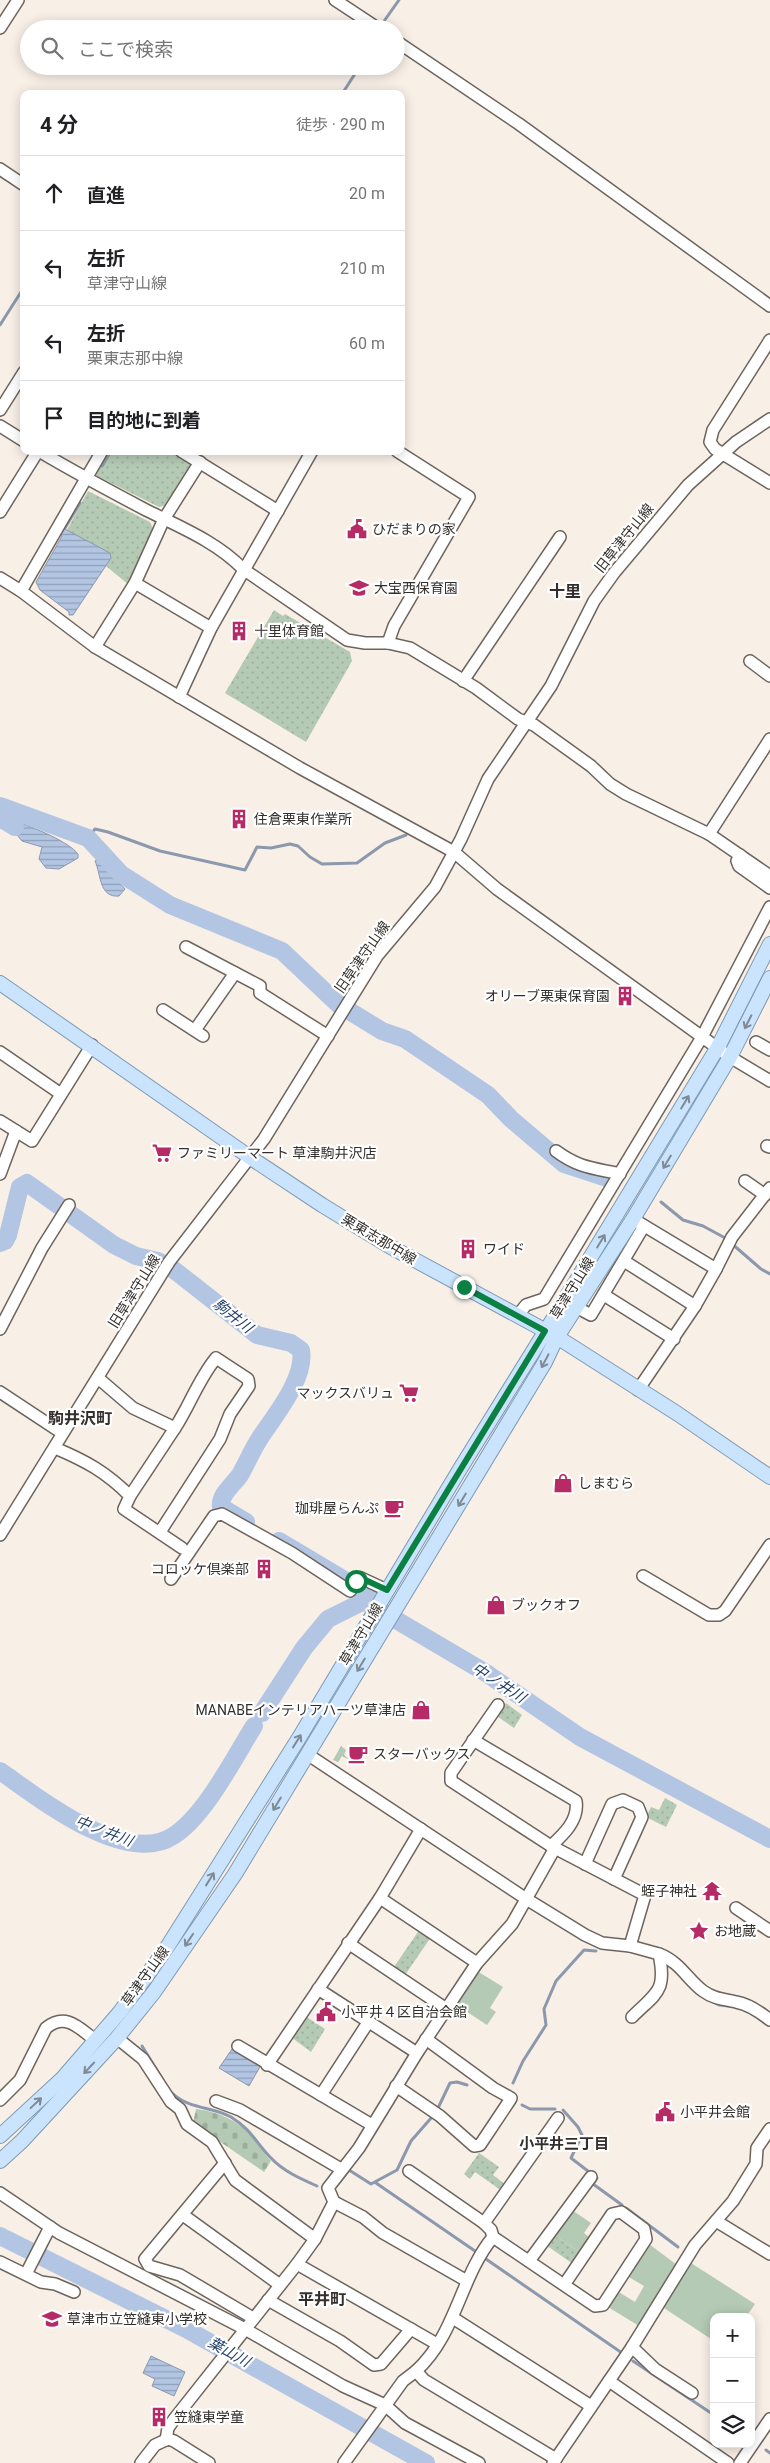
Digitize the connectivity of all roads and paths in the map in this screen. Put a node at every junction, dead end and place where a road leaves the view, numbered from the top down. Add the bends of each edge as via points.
1 (18, 0) edge
2 (335, 0) edge
3 (365, 20) edge
4 (0, 28) edge
5 (405, 47) edge
6 (0, 169) edge
7 (20, 182) edge
8 (770, 306) edge
9 (770, 340) edge
10 (20, 378) edge
11 (0, 410) edge
12 (770, 419) edge
13 (0, 426) edge
14 (20, 439) edge
15 (722, 454) junction
16 (36, 455) edge
17 (46, 455) edge
18 (99, 455) edge
19 (188, 455) edge
20 (310, 455) edge
21 (403, 455) edge
22 (200, 462) junction
23 (85, 478) junction
24 (770, 483) edge
25 (278, 511) junction
26 (0, 512) edge
27 (164, 519) junction
28 (560, 536) dead end
29 (243, 569) junction
30 (0, 578) edge
31 (135, 583) junction
32 (21, 591) junction
33 (210, 628) junction
34 (388, 643) junction
35 (95, 647) junction
36 (750, 661) dead end
37 (770, 676) edge
38 (463, 681) junction
39 (179, 697) junction
40 (527, 723) junction
41 (770, 739) edge
42 (709, 834) junction
43 (454, 852) junction
44 (740, 855) junction
45 (770, 876) edge
46 (770, 888) edge
47 (770, 907) edge
48 (770, 944) edge
49 (186, 947) dead end
50 (235, 973) junction
51 (770, 978) edge
52 (0, 983) edge
53 (163, 1010) dead end
54 (328, 1036) junction
55 (702, 1037) junction
56 (756, 1042) dead end
57 (92, 1046) junction
58 (718, 1047) junction
59 (770, 1050) edge
60 (0, 1052) edge
61 (730, 1057) junction
62 (770, 1081) edge
63 (61, 1094) junction
64 (0, 1121) edge
65 (16, 1131) junction
66 (556, 1151) dead end
67 (251, 1158) junction
68 (1, 1171) edge
69 (620, 1174) junction
70 (745, 1182) dead end
71 (768, 1191) edge
72 (69, 1205) dead end
73 (638, 1223) junction
74 (624, 1261) junction
75 (716, 1269) junction
76 (604, 1295) junction
77 (695, 1306) junction
78 (576, 1307) junction
79 (518, 1315) junction
80 (0, 1329) edge
81 (551, 1334) junction
82 (674, 1339) junction
83 (98, 1378) junction
84 (638, 1390) junction
85 (0, 1392) edge
86 (175, 1428) junction
87 (62, 1433) junction
88 (55, 1448) junction
89 (770, 1477) edge
90 (130, 1496) junction
91 (160, 1532) junction
92 (0, 1535) edge
93 (770, 1545) edge
94 (182, 1548) dead end
95 (643, 1576) dead end
96 (171, 1579) dead end
97 (386, 1593) junction
98 (498, 1705) dead end
99 (473, 1740) junction
100 (307, 1754) junction
101 (421, 1829) junction
102 (553, 1847) junction
103 (585, 1864) junction
104 (614, 1879) junction
105 (380, 1898) junction
106 (528, 1900) junction
107 (736, 1908) dead end
108 (770, 1931) edge
109 (348, 1943) junction
110 (630, 1946) junction
111 (660, 1954) junction
112 (477, 1963) junction
113 (318, 1989) junction
114 (446, 2008) junction
115 (632, 2017) dead end
116 (770, 2020) edge
117 (369, 2021) junction
118 (117, 2038) junction
119 (426, 2039) junction
120 (95, 2040) junction
121 (238, 2046) dead end
122 (417, 2053) junction
123 (267, 2065) junction
124 (396, 2086) junction
125 (321, 2095) junction
126 (0, 2100) edge
127 (216, 2101) dead end
128 (558, 2118) dead end
129 (372, 2125) junction
130 (770, 2129) edge
131 (0, 2136) edge
132 (0, 2161) edge
133 (225, 2163) junction
134 (341, 2169) junction
135 (409, 2171) dead end
136 (591, 2177) dead end
137 (0, 2193) edge
138 (334, 2202) junction
139 (183, 2215) junction
140 (716, 2221) junction
141 (484, 2223) junction
142 (50, 2228) junction
143 (493, 2237) junction
144 (315, 2239) junction
145 (770, 2254) edge
146 (529, 2261) junction
147 (0, 2262) edge
148 (297, 2264) junction
149 (26, 2274) junction
150 (467, 2282) junction
151 (280, 2285) junction
152 (564, 2285) junction
153 (74, 2292) dead end
154 (268, 2300) junction
155 (253, 2318) junction
156 (453, 2318) junction
157 (245, 2328) junction
158 (411, 2329) junction
159 (437, 2344) junction
160 (632, 2347) junction
161 (416, 2371) junction
162 (609, 2381) junction
163 (692, 2392) dead end
164 (385, 2405) junction
165 (591, 2406) junction
166 (770, 2419) edge
167 (166, 2440) junction
168 (555, 2461) edge
169 (141, 2463) edge
170 (209, 2463) edge
171 (344, 2463) edge
172 (479, 2463) edge
173 (728, 2463) edge
174 (740, 2463) edge

1 - 4 street
2 - 3 street
5 - 8 street via 519,124
6 - 7 street
9 - 15 street via 713,430 710,442
10 - 11 street
12 - 15 street, 旧草津守山線
13 - 14 street
15 - 24 street
15 - 40 street, 旧草津守山線 via 688,485 614,573 594,601 551,686
16 - 26 street
17 - 23 street
18 - 23 street
19 - 22 street
20 - 25 street
21 - 34 street via 469,496 394,626
22 - 25 street
22 - 27 street
23 - 27 street
23 - 32 street
25 - 29 street
27 - 29 street via 205,540
27 - 31 street
28 - 38 street
29 - 33 street
29 - 34 street via 347,640
30 - 32 street
31 - 33 street
31 - 35 street
32 - 35 street
33 - 39 street
34 - 38 street via 410,648
35 - 39 street
36 - 37 street
38 - 40 street
39 - 43 street
40 - 42 street via 626,794
40 - 43 street, 旧草津守山線 via 488,779
41 - 42 street
42 - 44 street
43 - 54 street, 旧草津守山線 via 435,887 378,956
43 - 55 street via 497,889
44 - 45 street
44 - 46 street via 739,866
47 - 55 street
48 - 58 main road, 草津守山線
49 - 50 street
50 - 53 street via 199,1033
50 - 54 street via 260,986 260,993
51 -> 61 main road, 草津守山線
52 - 57 main road, 栗東志那中線
54 - 67 street, 旧草津守山線
55 - 58 street
55 - 69 street
56 - 59 street
57 - 63 street
57 - 67 main road, 栗東志那中線
58 - 61 street
81 -> 58 main road, 草津守山線
60 - 63 street
61 - 62 street
61 -> 73 main road, 草津守山線
63 - 65 street via 32,1141
64 - 65 street
65 - 68 street
66 - 69 street via 584,1168
67 - 79 main road, 栗東志那中線 via 389,1246
67 - 83 street, 旧草津守山線 via 167,1266
69 - 79 street via 544,1299 526,1305
70 - 71 street
71 - 75 street via 729,1242
72 - 80 street via 42,1248
73 - 74 street
73 - 75 street
73 - 78 main road, 草津守山線
74 - 76 street
74 - 77 street
75 - 77 street
76 - 78 street via 591,1316
76 - 82 street
77 - 82 street
78 - 81 main road, 草津守山線
79 - 81 main road, 栗東志那中線
81 - 84 main road, 栗東志那中線
81 - 97 main road, 草津守山線
81 -> 100 main road, 草津守山線 via 545,1362
82 - 84 street
83 - 86 street via 133,1408
83 - 87 street, 旧草津守山線
84 - 89 main road, 栗東志那中線
85 - 87 street
86 - 90 street
86 - 91 street via 216,1358 248,1379 249,1386 230,1414 220,1439
87 - 88 street, 旧草津守山線
88 - 90 street via 109,1475
88 - 92 street, 旧草津守山線
90 - 91 street via 124,1509
91 - 94 street
93 - 95 street via 719,1615 709,1615
96 - 97 street via 214,1516 222,1514 292,1553 350,1591 361,1578
120 -> 97 main road, 草津守山線 via 166,1949
98 - 99 street
99 - 102 street via 451,1773 451,1781
99 - 102 street via 576,1801 577,1811
100 - 101 street
100 -> 118 main road, 草津守山線 via 235,1874 154,1992
101 - 105 street
101 - 106 street
102 - 103 street
102 - 106 street
103 - 104 street
103 - 104 street via 612,1804 623,1800 638,1806 642,1817
104 - 110 street via 645,1895
105 - 109 street
105 - 112 street
106 - 110 street via 602,1943
106 - 112 street via 512,1924
107 - 108 street
109 - 113 street
109 - 114 street
110 - 111 street
111 - 115 street via 663,1973 660,1986 652,1999
111 - 116 street via 680,1966 705,1992 746,2005
112 - 114 street
113 - 117 street
113 - 123 street
114 - 119 street
117 - 122 street
117 - 125 street
118 -> 132 main road, 草津守山線
118 - 133 street via 143,2059 171,2102 180,2109 187,2124 212,2142
119 - 122 street
119 - 124 street via 510,2100 480,2146 474,2146 440,2116
120 - 126 street via 71,2022 54,2022 46,2028 20,2080
131 -> 120 main road, 草津守山線 via 62,2079
121 - 123 street
122 - 124 street
123 - 125 street
124 - 129 street
125 - 129 street
127 - 134 street via 240,2110
128 - 141 street
129 - 134 street via 359,2148
130 - 140 street via 757,2148 756,2164
133 - 139 street
133 - 144 street via 235,2180
134 - 138 street via 328,2188
135 - 141 street
136 - 146 street
137 - 142 street
138 - 144 street
138 - 150 street via 363,2216 383,2233
139 - 151 street
139 - 155 street via 146,2256 146,2264 180,2275
140 - 145 street
140 - 160 street via 695,2245
141 - 143 street
142 - 149 street
142 - 157 street
143 - 146 street
143 - 150 street via 480,2252
144 - 148 street
146 - 152 street
147 - 149 street
148 - 151 street
148 - 158 street
149 - 153 street
150 - 156 street
151 - 154 street
152 - 152 street via 595,2306 603,2305 646,2240 644,2229 621,2212 612,2214
154 - 155 street
154 - 158 street via 340,2340 374,2365 381,2364
155 - 157 street
156 - 159 street
156 - 165 street
157 - 164 street via 344,2386
157 - 167 street via 168,2428
158 - 159 street
159 - 161 street
160 - 162 street
160 - 163 street via 655,2369
161 - 164 street via 403,2381
161 - 168 street via 424,2380
162 - 165 street
162 - 173 street
164 - 171 street
164 - 172 street via 405,2423
165 - 168 street
166 - 174 street
167 - 169 street via 156,2445
167 - 170 street via 174,2441

